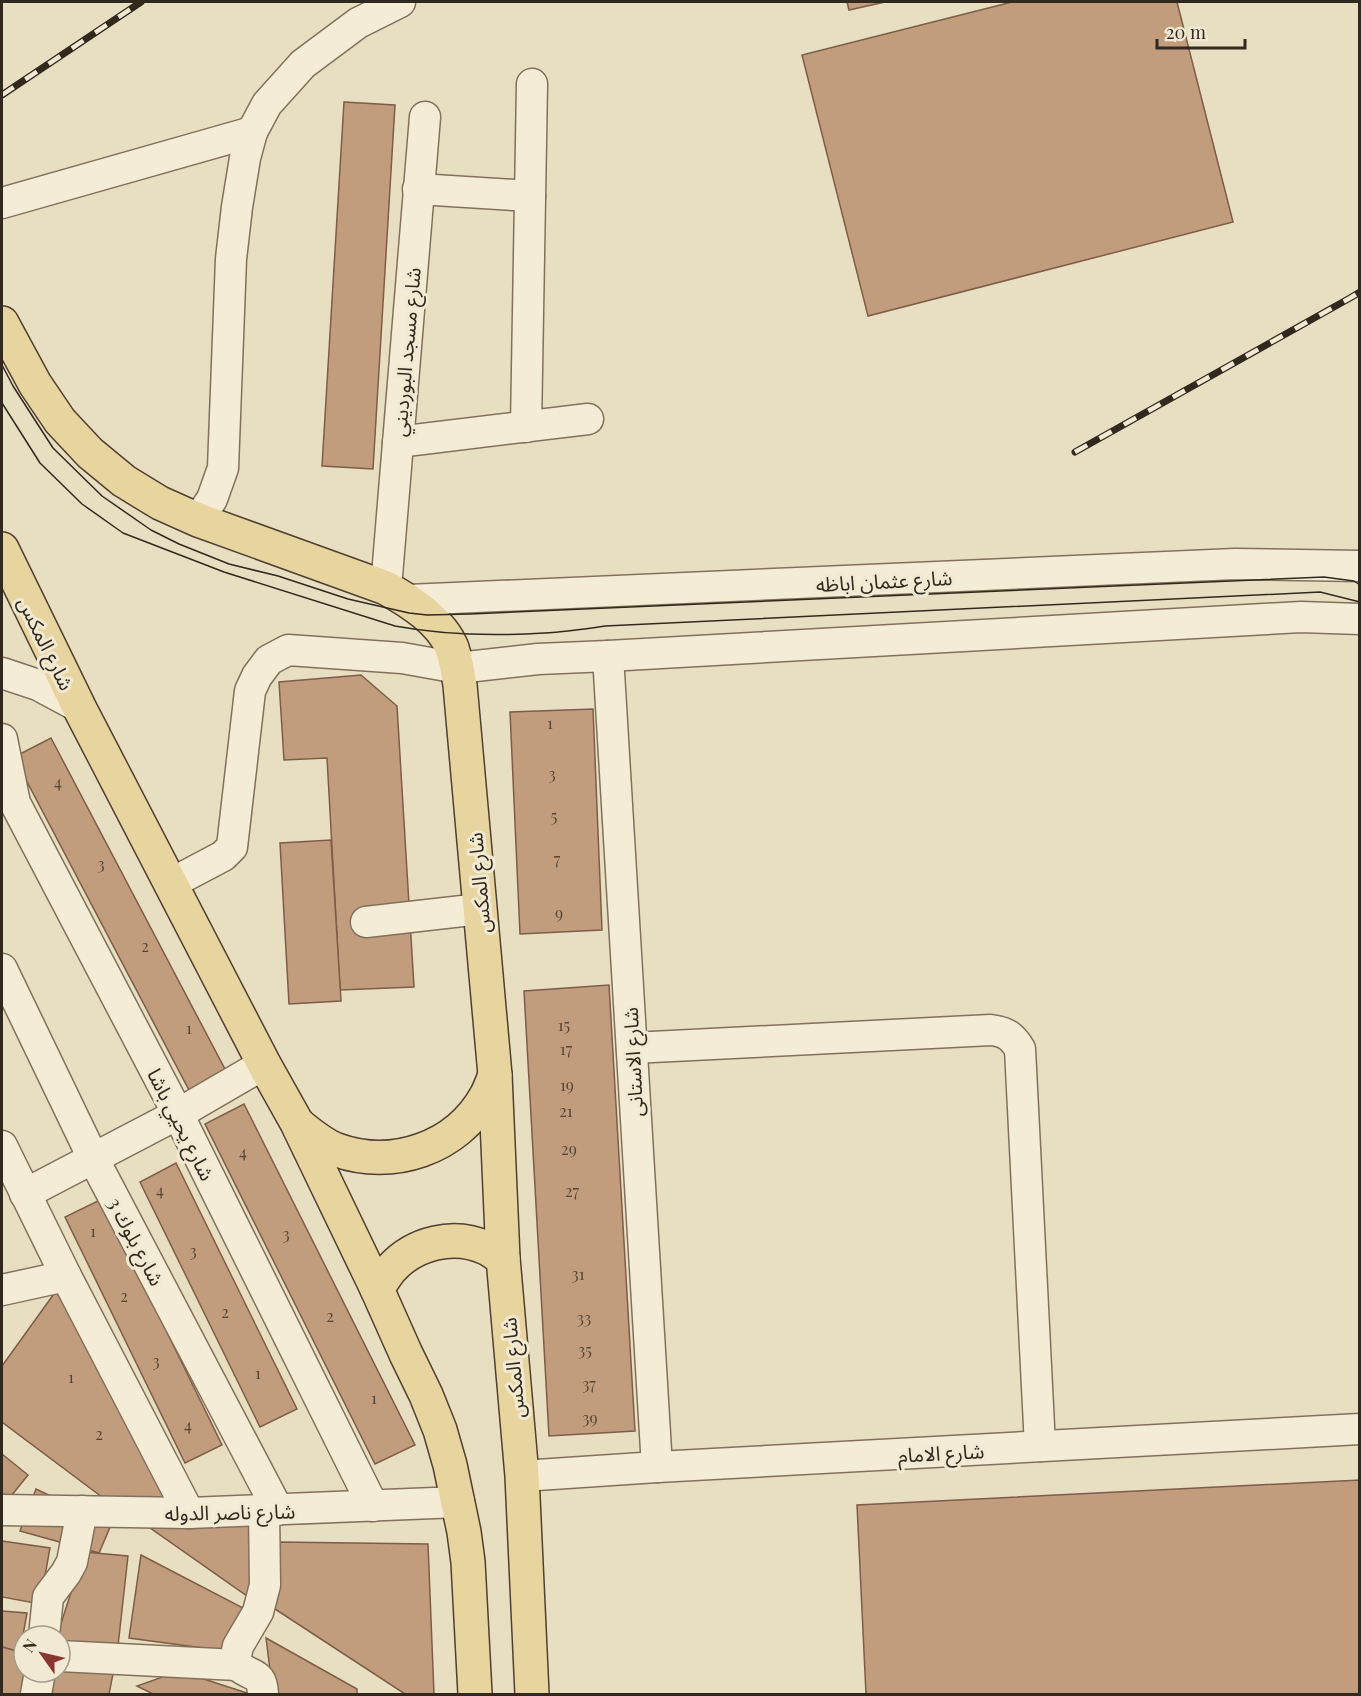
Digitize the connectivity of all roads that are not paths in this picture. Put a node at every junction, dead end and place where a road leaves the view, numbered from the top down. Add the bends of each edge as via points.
1 (399, 2) edge
2 (532, 84) dead end
3 (425, 117) dead end
4 (252, 132) junction
5 (418, 189) junction
6 (530, 196) junction
7 (2, 203) edge
8 (2, 323) edge
9 (588, 419) dead end
10 (525, 427) junction
11 (398, 442) junction
12 (198, 520) junction
13 (2, 549) edge
14 (1359, 566) edge
15 (397, 594) junction
16 (1359, 619) edge
17 (608, 656) junction
18 (458, 668) junction
19 (2, 674) edge
20 (79, 707) junction
21 (2, 739) edge
22 (8, 807) edge
23 (170, 884) junction
24 (480, 909) junction
25 (366, 922) dead end
26 (2, 969) edge
27 (632, 1048) junction
28 (264, 1064) junction
29 (495, 1075) junction
30 (178, 1114) junction
31 (297, 1123) junction
32 (4, 1157) edge
33 (93, 1158) junction
34 (25, 1194) junction
35 (503, 1258) junction
36 (66, 1276) junction
37 (377, 1289) junction
38 (2, 1290) edge
39 (1359, 1428) edge
40 (1040, 1446) junction
41 (657, 1467) junction
42 (522, 1476) junction
43 (459, 1502) junction
44 (373, 1506) junction
45 (2, 1510) edge
46 (271, 1510) junction
47 (82, 1511) junction
48 (189, 1513) junction
49 (45, 1624) edge
50 (72, 1657) edge
51 (237, 1665) junction
52 (263, 1695) edge
53 (475, 1695) edge
54 (532, 1695) edge

1 - 4 street via 358,23 303,64 267,104
2 - 6 street
3 - 5 street, شارع مسجد البورديني
4 - 7 street
4 - 12 street via 231,259 223,468 212,499
5 - 6 street
5 - 11 street, شارع مسجد البورديني
6 - 10 street
8 - 12 main road, شارع المكس via 60,421 90,453 124,481
9 - 10 street
10 - 11 street
11 - 15 street, شارع مسجد البورديني
12 - 15 main road, شارع المكس
13 - 20 main road, شارع المكس
14 - 15 street, شارع عثمان اباظه via 1235,564
15 - 18 main road, شارع المكس via 427,615 442,632
16 - 17 street via 1301,617
17 - 18 street
17 - 27 street, شارع الاستانى
18 - 23 street via 383,656 288,650 269,660 250,691 232,848
18 - 24 main road, شارع المكس
19 - 20 street via 39,685
20 - 23 main road, شارع المكس
21 - 22 street, شارع يحيي باشا
22 - 30 street, شارع يحيي باشا
23 - 28 main road, شارع المكس
24 - 25 street
24 - 29 main road, شارع المكس
26 - 33 street, شارع بلوك 3
27 - 40 street via 991,1030 1013,1038 1020,1049
27 - 41 street, شارع الاستانى
28 - 30 street
28 - 31 main road, شارع المكس
29 - 31 main road via 474,1113 459,1129 422,1151 380,1158 358,1156 315,1138
29 - 35 main road, شارع المكس
30 - 33 street
30 - 44 street, شارع يحيي باشا
31 - 37 main road, شارع المكس
32 - 34 street
33 - 34 street
33 - 46 street, شارع بلوك 3
34 - 36 street
35 - 37 main road via 466,1242 427,1245 409,1253
35 - 42 main road, شارع المكس
36 - 38 street
36 - 48 street
37 - 43 main road, شارع المكس via 440,1430
39 - 40 street, شارع الامام
40 - 41 street, شارع الامام
41 - 42 street, شارع الامام
42 - 54 main road, شارع المكس
43 - 44 street, شارع ناصر الدوله
43 - 53 main road, شارع المكس via 468,1562
44 - 46 street, شارع ناصر الدوله
45 - 47 street, شارع ناصر الدوله
46 - 48 street, شارع ناصر الدوله
46 - 51 street via 265,1586 258,1612 238,1646
47 - 48 street, شارع ناصر الدوله
47 - 49 street via 72,1562 48,1597
50 - 51 street
51 - 52 street via 259,1678

